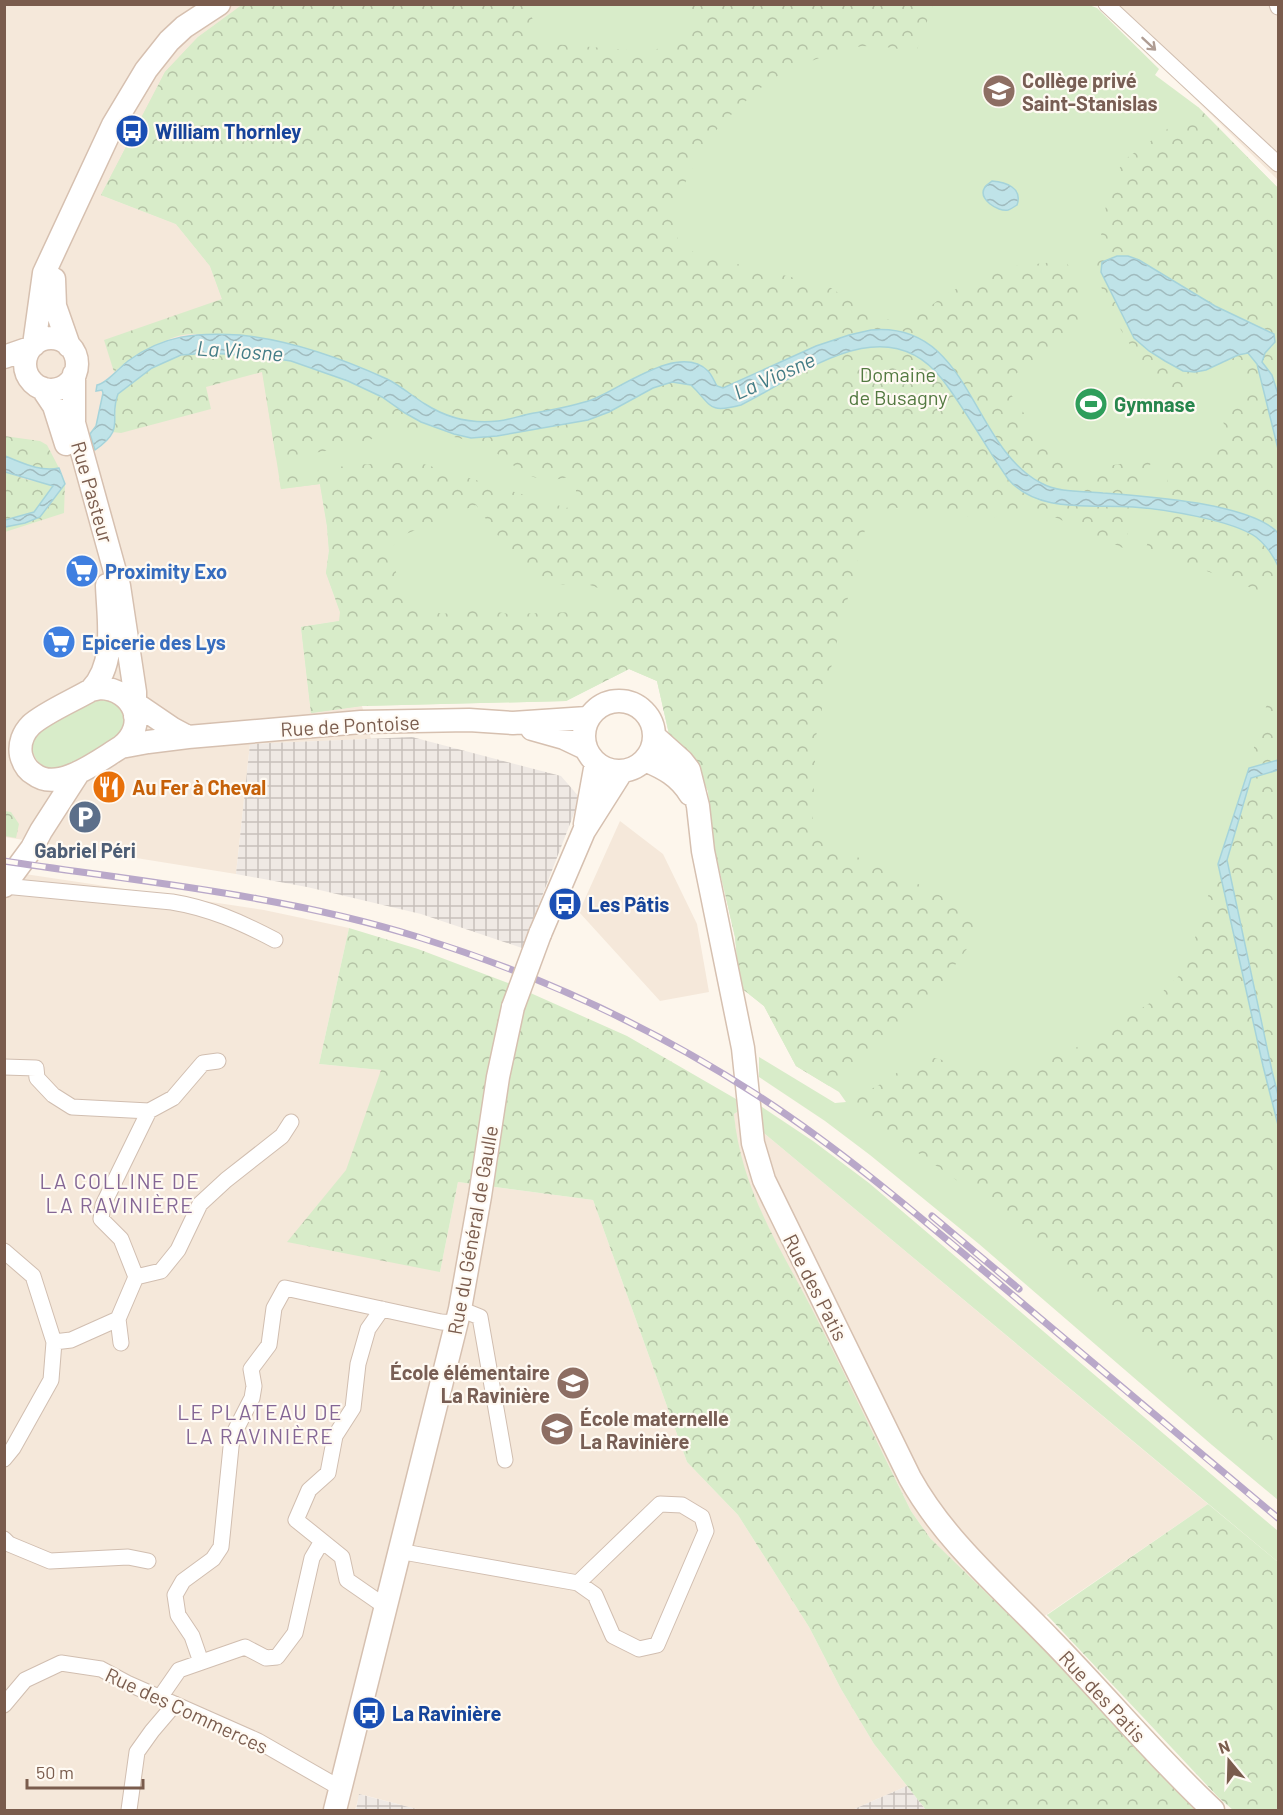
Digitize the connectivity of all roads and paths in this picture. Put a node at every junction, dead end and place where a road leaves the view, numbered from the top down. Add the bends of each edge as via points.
1 (219, 4) edge
2 (1106, 4) edge
3 (146, 70) junction
4 (1278, 164) edge
5 (32, 346) junction
6 (69, 346) junction
7 (4, 357) edge
8 (4, 363) edge
9 (75, 374) junction
10 (36, 384) junction
11 (70, 434) junction
12 (84, 480) junction
13 (91, 690) junction
14 (131, 705) junction
15 (587, 718) junction
16 (513, 723) junction
17 (27, 730) junction
18 (654, 736) junction
19 (188, 737) junction
20 (121, 747) junction
21 (4, 750) edge
22 (590, 756) junction
23 (645, 760) junction
24 (4, 765) edge
25 (80, 771) junction
26 (622, 771) junction
27 (33, 774) junction
28 (698, 806) junction
29 (41, 831) junction
30 (584, 831) junction
31 (4, 886) edge
32 (275, 940) dead end
33 (218, 1061) dead end
34 (4, 1067) edge
35 (149, 1111) junction
36 (291, 1122) dead end
37 (4, 1251) edge
38 (136, 1278) junction
39 (382, 1309) junction
40 (458, 1316) junction
41 (118, 1319) junction
42 (54, 1342) junction
43 (121, 1343) dead end
44 (4, 1459) edge
45 (505, 1460) dead end
46 (4, 1539) edge
47 (322, 1541) junction
48 (398, 1551) junction
49 (148, 1561) dead end
50 (578, 1583) junction
51 (386, 1607) junction
52 (201, 1662) junction
53 (161, 1696) junction
54 (175, 1704) junction
55 (4, 1705) edge
56 (340, 1788) junction
57 (129, 1810) edge
58 (334, 1810) edge
59 (1213, 1810) edge

1 - 3 main road via 184,27
2 -> 4 street
3 - 5 main road via 113,125 44,273
3 - 6 main road via 56,271 55,306
5 - 6 main road via 52,338
5 - 7 main road
5 - 10 main road via 25,367
6 - 9 main road via 76,359
8 - 10 main road
9 - 10 main road via 69,382 52,390
9 - 11 main road, Rue Pasteur
10 - 11 main road, Rue Pasteur
11 - 12 main road, Rue Pasteur
12 - 13 main road, Rue Pasteur via 107,585 108,657
12 - 14 main road, Rue Pasteur via 119,586
13 - 14 main road via 109,688
13 - 17 main road
14 - 19 main road
14 - 20 main road via 133,734
15 - 16 main road, Rue de Pontoise
15 - 18 main road via 599,706 615,700 631,703 643,710
15 - 22 main road via 583,733
16 - 19 main road, Rue de Pontoise via 361,722
16 - 22 main road, Rue de Pontoise via 564,738
17 - 21 main road
17 - 27 main road via 21,751
18 - 23 main road
18 - 28 main road, Rue des Patis via 689,770
19 - 20 main road, Rue de Pontoise
20 - 25 main road
22 - 26 main road via 608,770
22 - 30 main road, Rue du Général de Gaulle
23 - 26 main road
23 - 28 main road via 683,782
24 - 27 main road
25 - 27 main road via 59,781
25 - 29 main road
26 - 30 main road, Rue du Général de Gaulle
27 - 29 main road via 44,807
28 - 59 main road, Rue des Patis via 702,851 743,1048 753,1143 764,1180 910,1478 932,1515 959,1548
29 - 31 main road
30 - 40 main road, Rue du Général de Gaulle, bridge via 513,1007
31 - 32 street via 197,906
33 - 35 street via 203,1063 173,1098
34 - 35 street via 36,1068 37,1078 52,1095 72,1107
35 - 38 street via 103,1205 101,1219 121,1239
36 - 38 street via 282,1136 200,1204 178,1250 161,1271
37 - 42 street via 33,1276
38 - 41 street
39 - 40 street
39 - 47 street via 368,1329 358,1364 353,1408 335,1436 328,1473 309,1490 296,1520
39 - 52 street via 285,1288 274,1308 269,1345 251,1369 252,1398 232,1437 221,1547 213,1559 183,1581 175,1595 178,1615 192,1636
40 - 45 street via 480,1317
40 - 48 main road, Rue du Général de Gaulle
41 - 42 street via 71,1340
41 - 43 street
42 - 44 street via 51,1380
46 - 49 street via 50,1561 128,1557
47 - 51 street via 342,1557 347,1580
47 - 52 street via 312,1558 295,1633 277,1657 266,1658 245,1647
48 - 50 street
48 - 51 main road, Rue du Général de Gaulle
50 - 50 street via 660,1504 682,1505 702,1517 706,1531 657,1645 639,1649 613,1636 595,1595
51 - 56 main road, Rue du Général de Gaulle
52 - 53 street via 179,1670
53 - 54 street, Rue des Commerces
53 - 55 street, Rue des Commerces via 101,1669 61,1663 24,1680
54 - 56 street, Rue des Commerces via 258,1741
54 - 57 street via 137,1752
56 - 58 main road, Rue du Général de Gaulle

